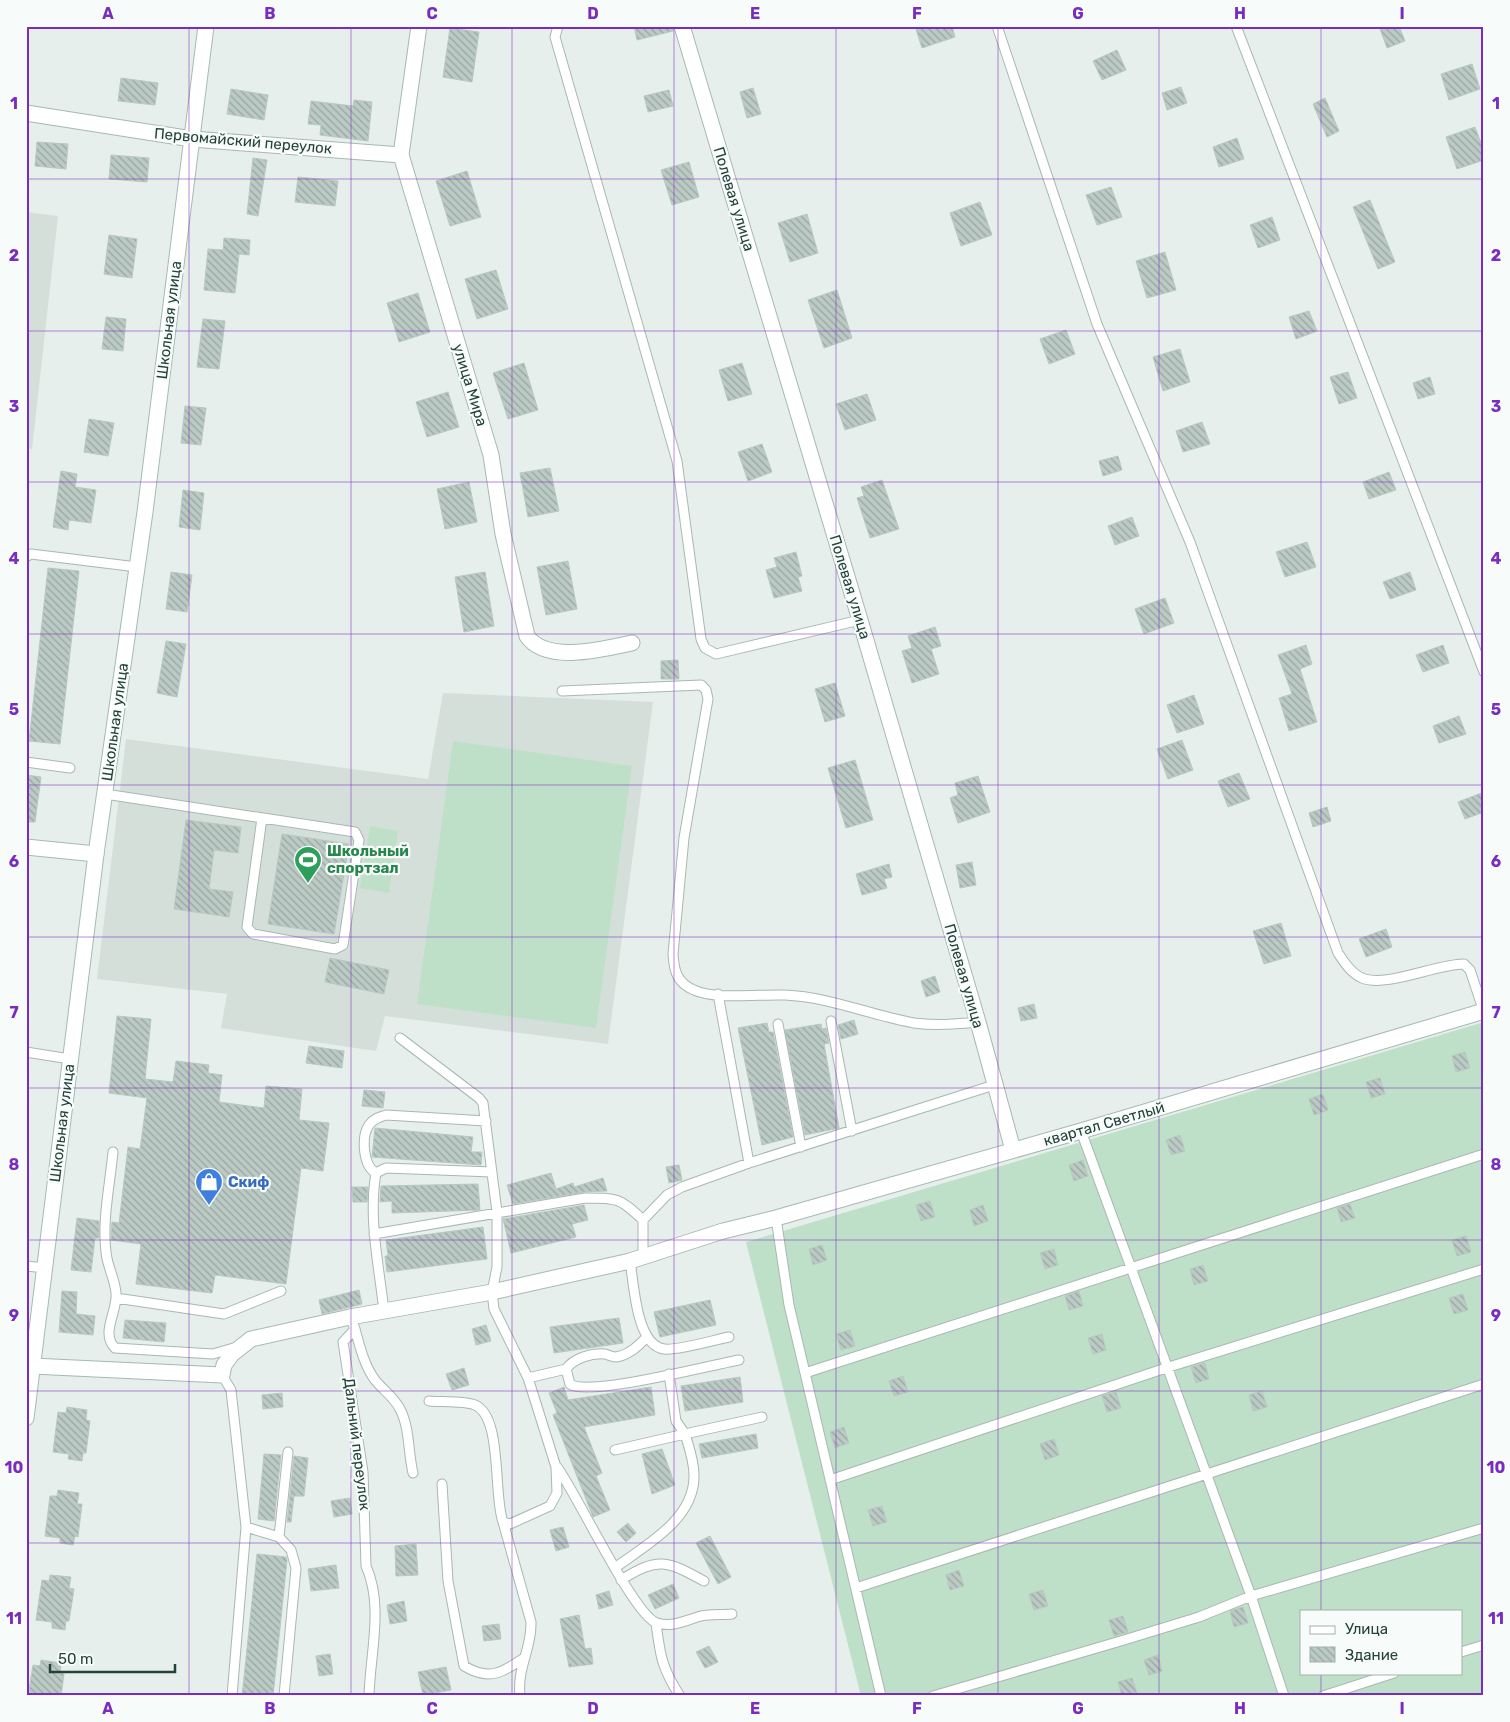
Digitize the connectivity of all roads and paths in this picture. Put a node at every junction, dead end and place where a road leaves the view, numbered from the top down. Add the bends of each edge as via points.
1 (206, 26) edge
2 (419, 26) edge
3 (558, 26) edge
4 (682, 26) edge
5 (997, 26) edge
6 (1236, 26) edge
7 (26, 113) edge
8 (192, 139) junction
9 (401, 155) junction
10 (26, 556) edge
11 (137, 567) junction
12 (860, 620) junction
13 (632, 643) dead end
14 (1484, 672) edge
15 (562, 691) dead end
16 (26, 762) edge
17 (70, 768) dead end
18 (105, 794) junction
19 (262, 818) junction
20 (26, 847) edge
21 (96, 854) junction
22 (718, 994) junction
23 (1483, 1012) edge
24 (831, 1021) dead end
25 (978, 1022) junction
26 (778, 1024) dead end
27 (400, 1038) dead end
28 (26, 1052) edge
29 (70, 1060) junction
30 (994, 1085) junction
31 (486, 1121) junction
32 (852, 1131) junction
33 (1081, 1131) junction
34 (802, 1148) junction
35 (1013, 1150) junction
36 (113, 1152) dead end
37 (1484, 1154) edge
38 (749, 1163) junction
39 (492, 1172) junction
40 (376, 1173) junction
41 (497, 1212) junction
42 (776, 1218) junction
43 (644, 1220) junction
44 (374, 1234) junction
45 (636, 1259) junction
46 (26, 1266) edge
47 (1132, 1267) junction
48 (46, 1268) junction
49 (1484, 1269) edge
50 (281, 1291) dead end
51 (492, 1292) junction
52 (116, 1298) junction
53 (384, 1311) junction
54 (353, 1323) junction
55 (729, 1337) dead end
56 (646, 1338) junction
57 (239, 1347) junction
58 (739, 1360) dead end
59 (32, 1366) junction
60 (1169, 1367) junction
61 (566, 1369) junction
62 (805, 1372) junction
63 (668, 1374) junction
64 (222, 1375) junction
65 (528, 1378) junction
66 (1484, 1384) edge
67 (429, 1401) dead end
68 (26, 1418) edge
69 (762, 1418) dead end
70 (685, 1434) junction
71 (615, 1450) dead end
72 (288, 1452) dead end
73 (556, 1467) junction
74 (1207, 1473) junction
75 (413, 1474) dead end
76 (830, 1480) junction
77 (442, 1484) dead end
78 (503, 1522) junction
79 (246, 1527) junction
80 (1484, 1528) edge
81 (279, 1538) junction
82 (616, 1567) junction
83 (621, 1580) junction
84 (704, 1581) dead end
85 (856, 1588) junction
86 (1251, 1596) junction
87 (732, 1614) dead end
88 (656, 1623) junction
89 (1484, 1645) edge
90 (1462, 1652) edge
91 (524, 1658) junction
92 (1391, 1674) edge
93 (232, 1696) edge
94 (284, 1696) edge
95 (369, 1696) edge
96 (520, 1696) edge
97 (680, 1696) edge
98 (881, 1696) edge
99 (934, 1696) edge
100 (1284, 1696) edge
101 (1323, 1696) edge

1 - 8 street, Школьная улица
2 - 9 street, улица Мира
3 - 12 lane via 554,37 677,461 701,639 705,648 716,654
4 - 12 street, Полевая улица
5 - 23 lane via 1097,324 1190,542 1338,953 1348,968 1361,978 1373,980 1401,977 1449,964 1464,964 1470,970
6 - 14 lane
7 - 8 street, Первомайский переулок
8 - 9 street, Первомайский переулок
8 - 11 street, Школьная улица
9 - 13 street, улица Мира via 491,455 503,534 527,636 532,644 555,651 581,653
10 - 11 lane
11 - 18 street, Школьная улица
12 - 25 street, Полевая улица
15 - 22 lane via 701,685 706,690 708,699 684,838 673,954 674,972 682,983 696,991
16 - 17 lane
18 - 19 lane
18 - 21 street, Школьная улица
19 - 19 lane via 355,832 359,840 343,945 335,949 253,934 247,927
20 - 21 street
21 - 29 street, Школьная улица
22 - 25 lane via 818,997 915,1023
22 - 38 lane
23 - 33 street, квартал Светлый
24 - 32 lane
25 - 30 street, Полевая улица
26 - 34 lane
27 - 31 lane via 479,1098
28 - 29 lane
29 - 48 street, Школьная улица
30 - 32 lane
30 - 35 street, Полевая улица
31 - 39 lane
31 - 40 lane via 386,1115 375,1119 368,1126 365,1154 368,1166
32 - 34 lane
33 - 35 street, квартал Светлый
33 - 47 lane
34 - 38 lane
35 - 42 street, квартал Светлый
36 - 52 lane via 105,1236
37 - 47 lane
38 - 43 lane via 682,1186 667,1195
39 - 40 lane via 386,1168
39 - 41 lane
40 - 44 lane via 373,1187
41 - 43 lane via 585,1198 609,1198 626,1203
41 - 44 lane
41 - 51 lane via 497,1267
42 - 45 street, квартал Светлый
42 - 62 lane via 789,1305
43 - 45 lane
44 - 53 lane
45 - 51 street, квартал Светлый
45 - 56 lane
46 - 48 lane
47 - 60 lane
47 - 62 lane
48 - 59 street, Школьная улица
49 - 60 lane
50 - 52 lane via 224,1314
51 - 53 street, квартал Светлый
51 - 65 lane via 494,1309
52 - 57 lane via 108,1337 115,1348 213,1354
53 - 54 street, квартал Светлый
54 - 57 street, квартал Светлый via 275,1332 251,1339
54 - 75 lane via 368,1369 401,1410
54 - 95 lane, Дальний переулок via 343,1342 363,1472 366,1566 375,1605
55 - 56 lane via 666,1350 653,1346
56 - 61 lane via 624,1355 584,1357 570,1363
57 - 64 street via 224,1365
58 - 63 lane
59 - 64 street
59 - 68 street, Школьная улица
60 - 74 lane
60 - 76 lane
61 - 63 lane via 570,1384 575,1388
61 - 65 lane
62 - 76 lane
63 - 70 lane via 676,1421
64 - 79 lane via 231,1390
65 - 73 lane
66 - 74 lane
67 - 78 lane via 475,1405 482,1411 491,1428
69 - 70 lane
70 - 71 lane
70 - 82 lane via 694,1476 689,1498 678,1519
72 - 81 lane
73 - 78 lane via 557,1493 550,1506 510,1524
73 - 82 lane
74 - 85 lane
74 - 86 lane
76 - 85 lane
77 - 91 lane via 448,1581 464,1666 493,1675
78 - 91 lane via 531,1622 532,1634
79 - 81 lane
79 - 93 lane
80 - 86 lane
81 - 94 lane via 292,1550 296,1568
82 - 83 lane
83 - 84 lane via 660,1563 674,1565
83 - 88 lane via 647,1617
85 - 98 lane
86 - 99 lane via 1152,1632
86 - 100 lane
87 - 88 lane via 702,1616 668,1625
88 - 97 lane via 660,1656 666,1674
89 - 90 lane
91 - 96 lane
92 - 101 lane

